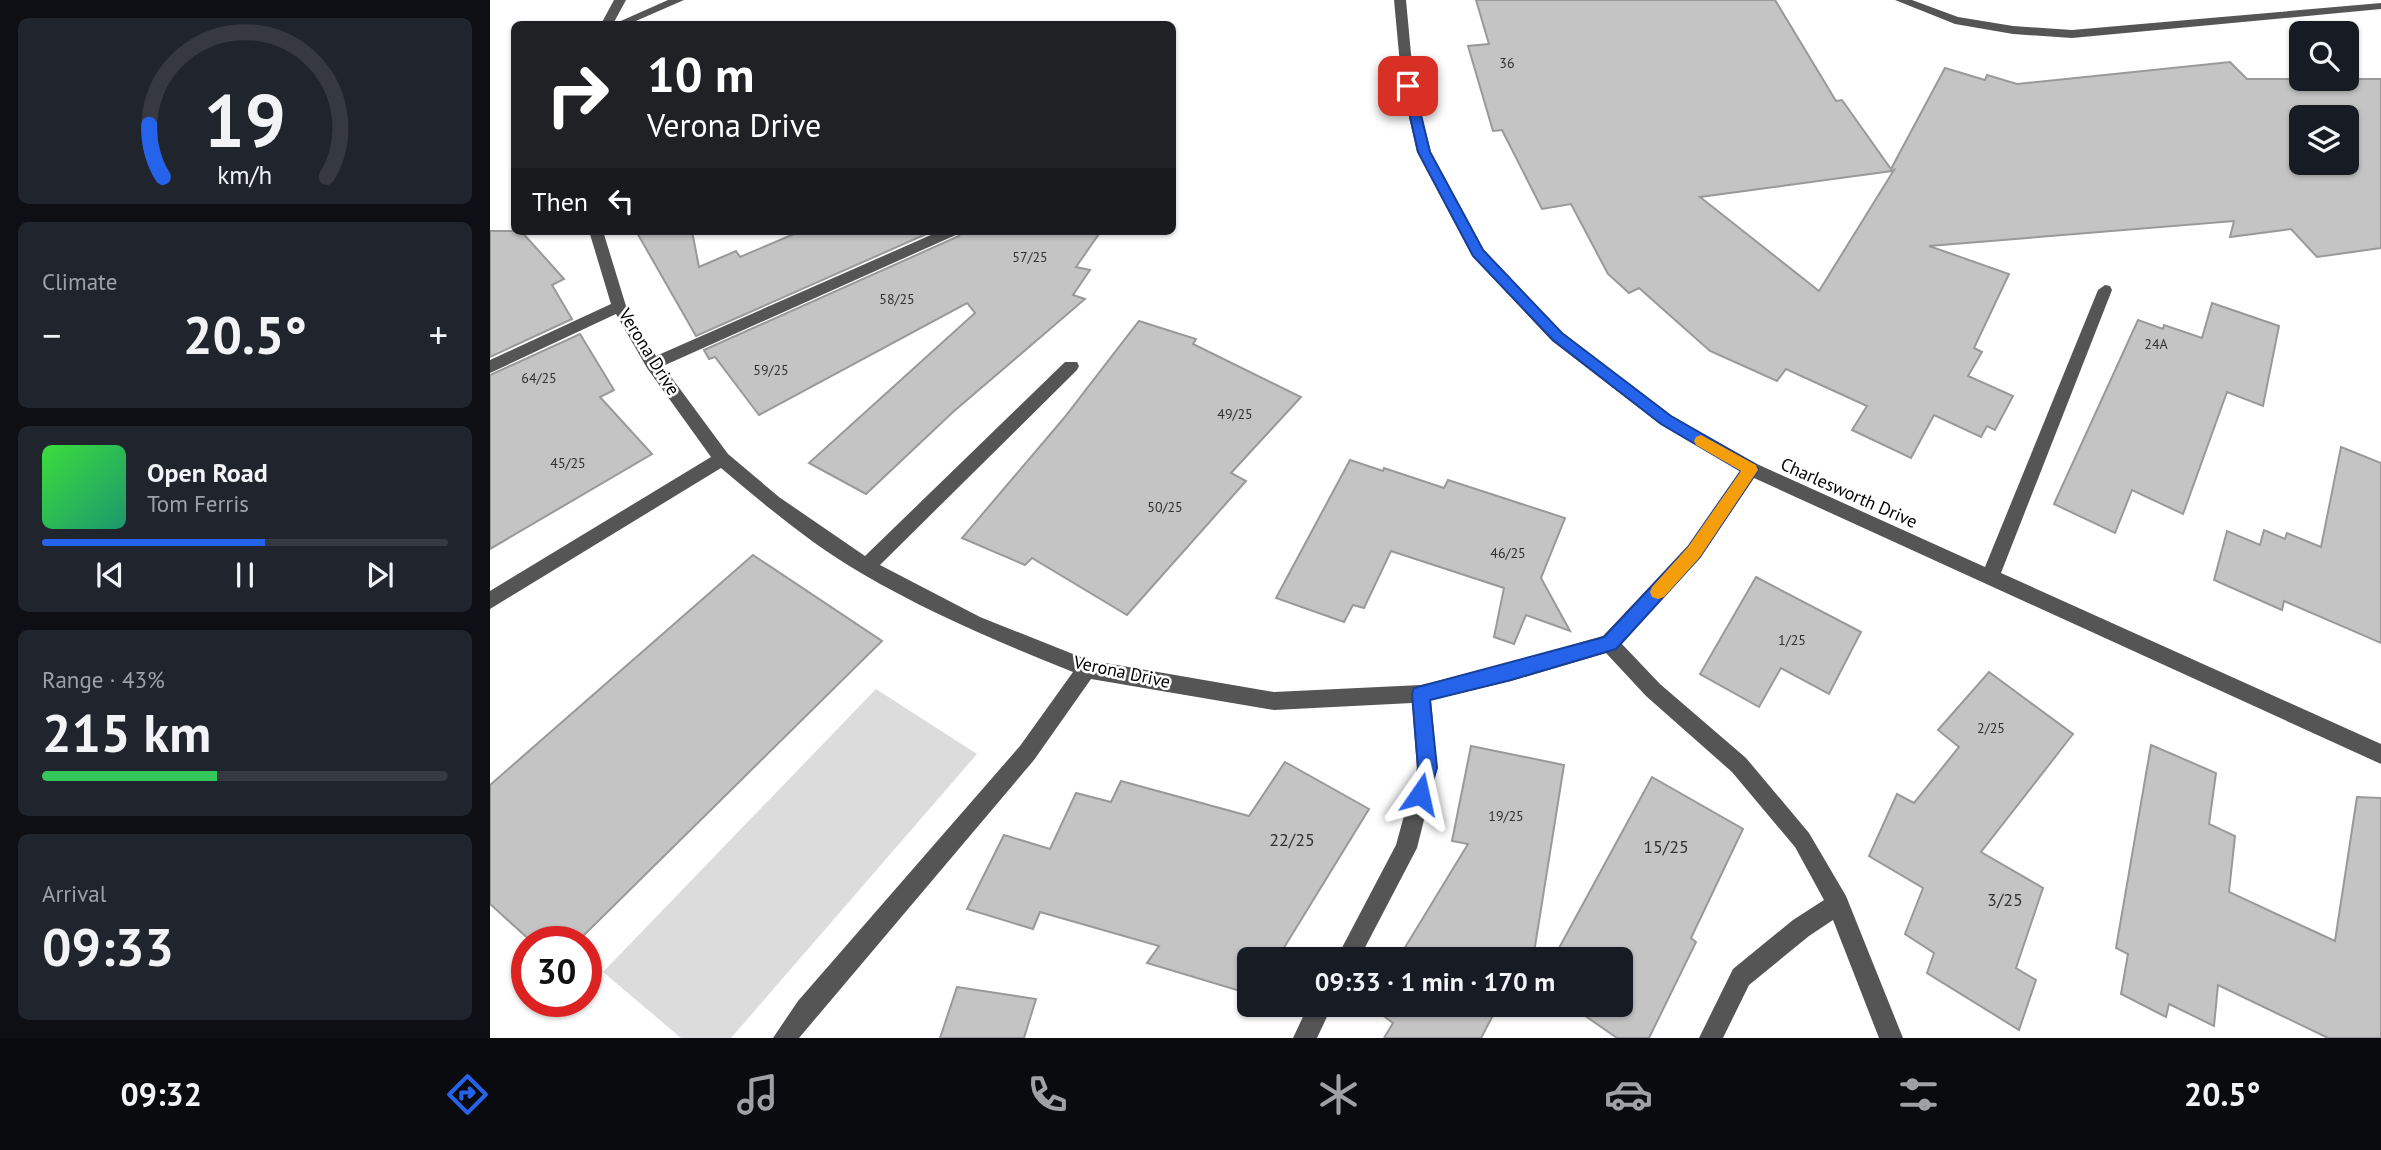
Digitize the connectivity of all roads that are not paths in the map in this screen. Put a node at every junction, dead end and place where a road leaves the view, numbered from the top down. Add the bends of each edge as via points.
1 (620, 0) edge
2 (678, 0) edge
3 (1400, 0) edge
4 (1901, 0) edge
5 (2381, 6) edge
6 (609, 21) edge
7 (627, 21) edge
8 (597, 235) edge
9 (944, 235) edge
10 (2105, 290) dead end
11 (620, 306) junction
12 (653, 364) junction
13 (1071, 366) dead end
14 (490, 367) edge
15 (722, 459) junction
16 (1751, 470) junction
17 (866, 567) junction
18 (1990, 577) junction
19 (490, 601) edge
20 (1609, 643) junction
21 (1087, 669) junction
22 (1421, 694) junction
23 (2381, 754) edge
24 (1838, 904) junction
25 (1353, 947) edge
26 (1316, 1017) edge
27 (785, 1038) edge
28 (1305, 1038) edge
29 (1711, 1038) edge
30 (1891, 1038) edge

1 - 6 street
2 - 7 street
3 - 16 street, Charlesworth Drive via 1408,86 1424,152 1478,253 1558,337 1666,420
4 - 5 street via 1955,20 2071,34
8 - 11 street, Verona Drive
9 - 12 street
10 - 18 street
11 - 12 street, Verona Drive
11 - 14 street
12 - 15 street, Verona Drive
13 - 17 street
15 - 17 street, Verona Drive via 773,502
15 - 19 street
16 - 18 street, Charlesworth Drive
16 - 20 street via 1694,552
17 - 21 street, Verona Drive via 973,623
18 - 23 street, Charlesworth Drive
20 - 22 street, Verona Drive
20 - 24 street via 1653,690 1739,765 1802,840
21 - 22 street, Verona Drive via 1274,701
21 - 27 street via 1027,753
22 - 25 street via 1427,768 1406,848
24 - 29 street via 1741,976
24 - 30 street
26 - 28 street

